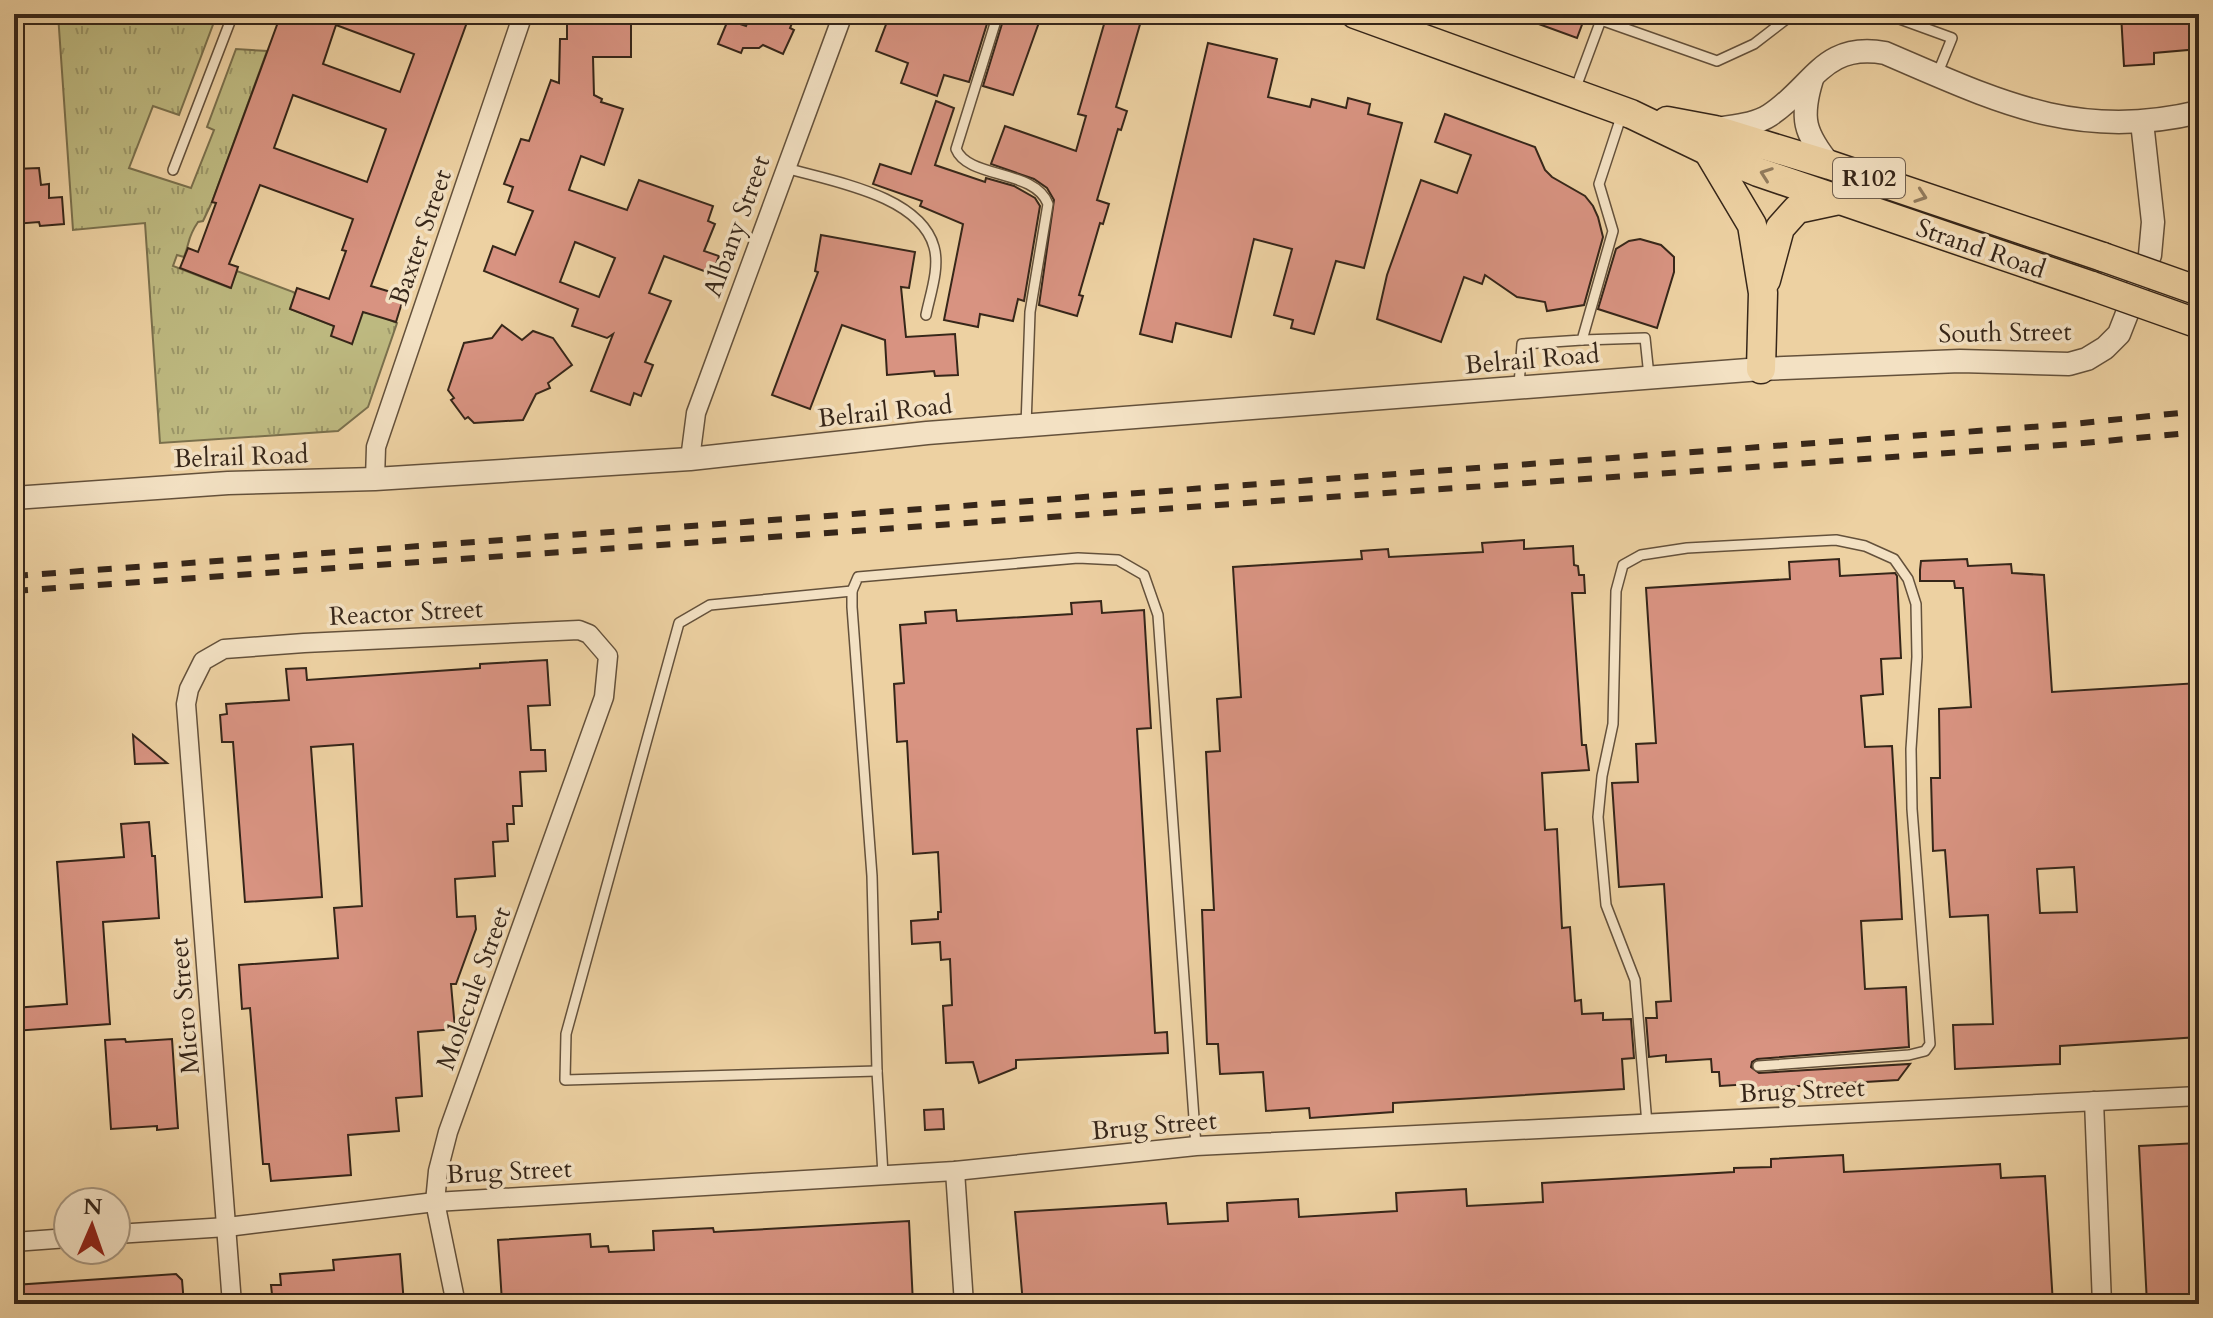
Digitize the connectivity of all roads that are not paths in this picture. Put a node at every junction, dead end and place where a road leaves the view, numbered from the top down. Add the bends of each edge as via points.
1 (233, 14) edge
2 (523, 14) edge
3 (843, 14) edge
4 (998, 14) edge
5 (1355, 14) edge
6 (1793, 14) edge
7 (1886, 14) edge
8 (1937, 75) junction
9 (1813, 77) junction
10 (1574, 93) junction
11 (1627, 112) junction
12 (2199, 112) edge
13 (2142, 122) junction
14 (1711, 140) junction
15 (1830, 165) junction
16 (785, 167) junction
17 (173, 170) dead end
18 (1840, 200) junction
19 (2199, 291) edge
20 (1763, 293) junction
21 (926, 315) dead end
22 (2199, 324) edge
23 (1582, 340) junction
24 (1761, 369) junction
25 (1649, 377) junction
26 (1519, 389) junction
27 (1026, 426) junction
28 (690, 459) junction
29 (375, 479) junction
30 (14, 498) edge
31 (852, 591) junction
32 (604, 697) joint
33 (186, 704) joint
34 (1758, 1066) dead end
35 (877, 1071) junction
36 (2199, 1096) edge
37 (2094, 1101) junction
38 (1647, 1124) junction
39 (1196, 1146) junction
40 (955, 1171) junction
41 (883, 1175) junction
42 (435, 1202) junction
43 (227, 1227) junction
44 (132, 1233) edge
45 (52, 1239) edge
46 (14, 1242) edge
47 (232, 1304) edge
48 (456, 1304) edge
49 (964, 1304) edge
50 (2102, 1304) edge

1 - 17 lane
2 - 29 street, Baxter Street via 376,447
3 - 16 street, Albany Street
4 - 27 lane via 956,149 964,160 1039,189 1048,204 1030,312
5 - 10 main road, Strand Road / R102
6 - 10 lane via 1754,44 1717,61 1601,20
7 - 8 lane via 1952,38
8 - 9 street via 1864,49 1831,59
8 - 13 street via 2047,116 2094,123
9 - 14 street via 1768,117
9 - 15 street via 1804,114 1807,130
10 - 11 main road, Strand Road / R102
11 - 14 main road, Strand Road / R102
11 - 23 lane via 1599,184 1613,231
12 - 13 street
13 - 24 street, South Street via 2153,222 2150,255 2127,320 2105,348 2069,364 1960,361
14 - 15 main road, Strand Road / R102
18 -> 14 main road, Strand Road / R102
14 - 20 main road via 1752,225
15 -> 19 main road, Strand Road / R102, bridge
16 - 21 lane via 880,196 919,222 929,234 936,261
16 - 28 street, Albany Street via 696,413
18 - 20 main road via 1797,209 1780,228
18 - 22 main road, Strand Road / R102, bridge
20 - 24 main road
23 - 25 lane via 1645,338
23 - 26 lane via 1522,344
24 - 25 street, Belrail Road
25 - 26 street, Belrail Road
26 - 27 street, Belrail Road
27 - 28 street, Belrail Road
28 - 29 street, Belrail Road
29 - 30 street, Belrail Road
31 - 35 lane via 872,876
31 - 35 lane via 710,605 679,623 566,1034 565,1080
31 - 39 lane via 858,577 1078,558 1118,560 1144,575 1158,615
32 - 33 street, Reactor Street via 609,665 603,648 589,634 561,629 224,649 203,661
32 - 42 street, Molecule Street via 448,1132
33 - 43 street, Micro Street
34 - 38 lane via 1909,1055 1930,1044 1912,809 1916,604 1894,559 1836,540 1687,548 1641,555 1623,565 1616,591 1613,724 1598,817 1606,905 1635,980
35 - 41 lane
36 - 37 street, Brug Street
37 - 38 street, Brug Street
37 - 50 street
38 - 39 street, Brug Street
39 - 40 street, Brug Street
40 - 41 street, Brug Street
40 - 49 street
41 - 42 street, Brug Street
42 - 43 street, Brug Street
42 - 48 street, Molecule Street
43 - 44 street, Brug Street
43 - 47 street, Micro Street
45 - 46 street

